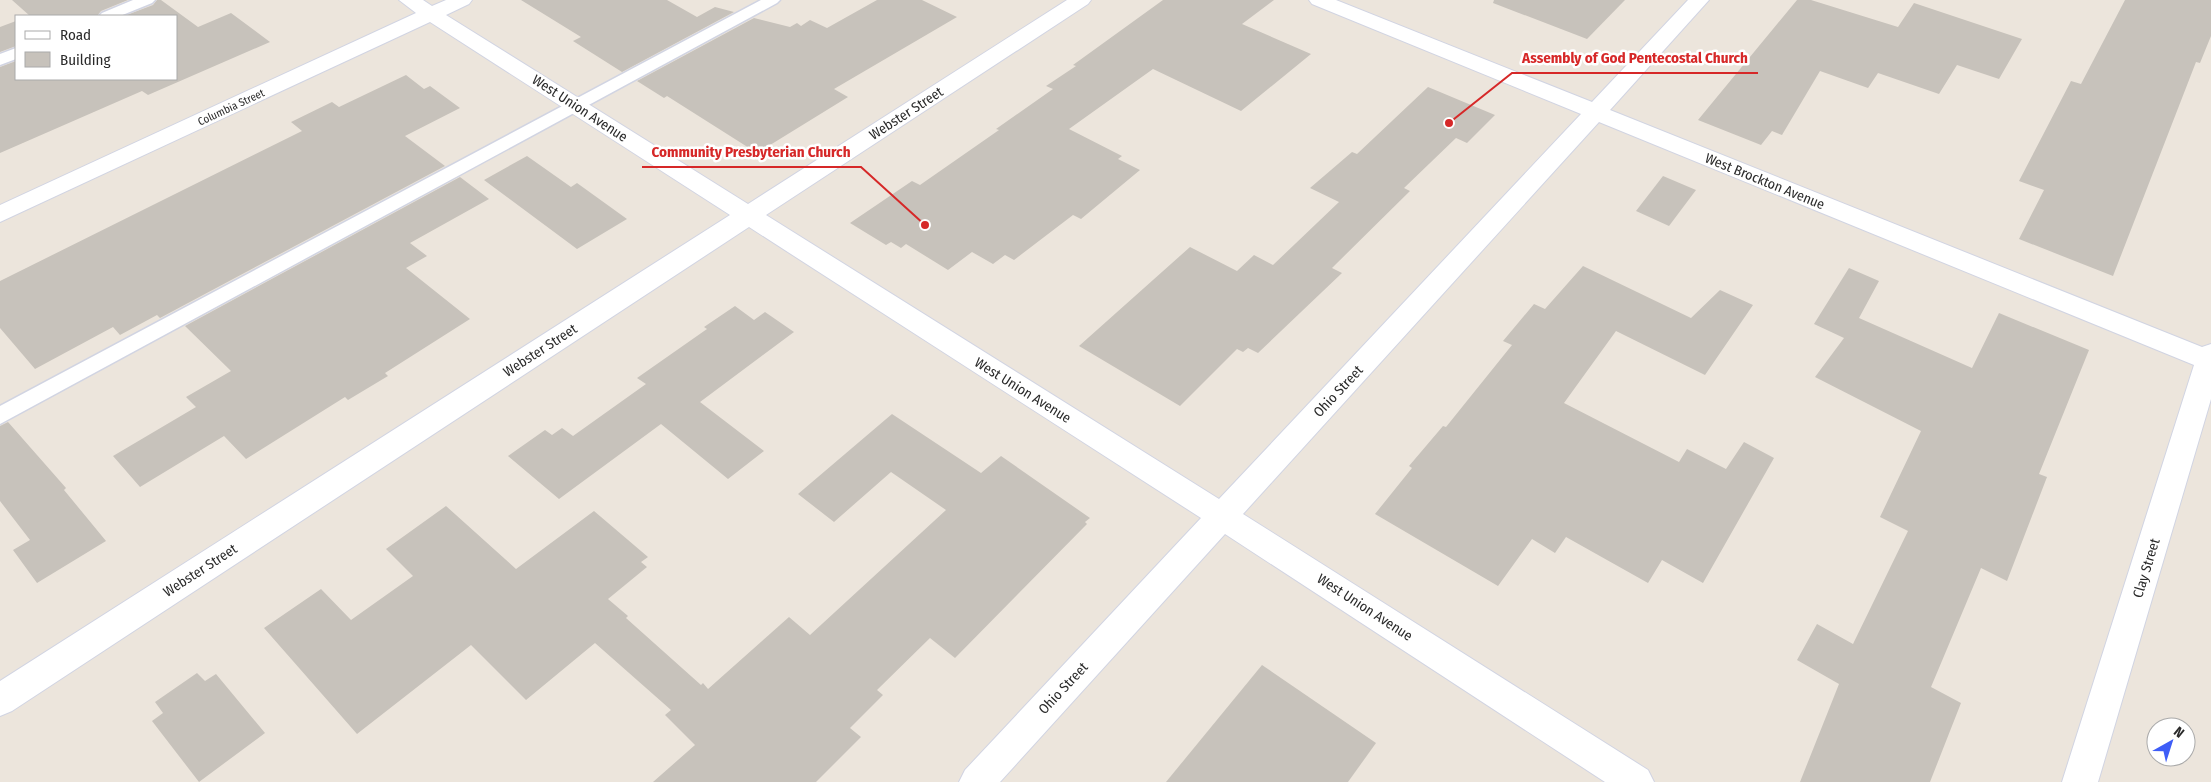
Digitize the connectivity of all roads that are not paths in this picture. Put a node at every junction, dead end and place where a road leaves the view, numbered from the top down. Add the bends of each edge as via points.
1 (148, 0) edge
2 (409, 0) edge
3 (462, 0) edge
4 (772, 0) edge
5 (1081, 0) edge
6 (1319, 0) edge
7 (1699, 0) edge
8 (432, 14) junction
9 (110, 15) edge
10 (15, 53) edge
11 (0, 60) edge
12 (576, 106) junction
13 (1596, 112) junction
14 (0, 214) edge
15 (748, 216) junction
16 (2210, 358) edge
17 (0, 416) edge
18 (1222, 516) junction
19 (0, 700) edge
20 (976, 782) edge
21 (1636, 782) edge
22 (2080, 782) edge

1 - 9 lane
2 - 8 street, West Union Avenue
3 - 8 street, Columbia Street
4 - 12 lane
5 - 15 street, Webster Street
6 - 13 street, West Brockton Avenue
7 - 13 street, Ohio Street
8 - 12 street, West Union Avenue
8 - 14 street, Columbia Street
10 - 11 lane
12 - 15 street, West Union Avenue
12 - 17 lane
13 - 16 street, West Brockton Avenue
13 - 18 street, Ohio Street
15 - 18 street, West Union Avenue
15 - 19 street, Webster Street
16 - 22 street, Clay Street
18 - 20 street, Ohio Street
18 - 21 street, West Union Avenue

